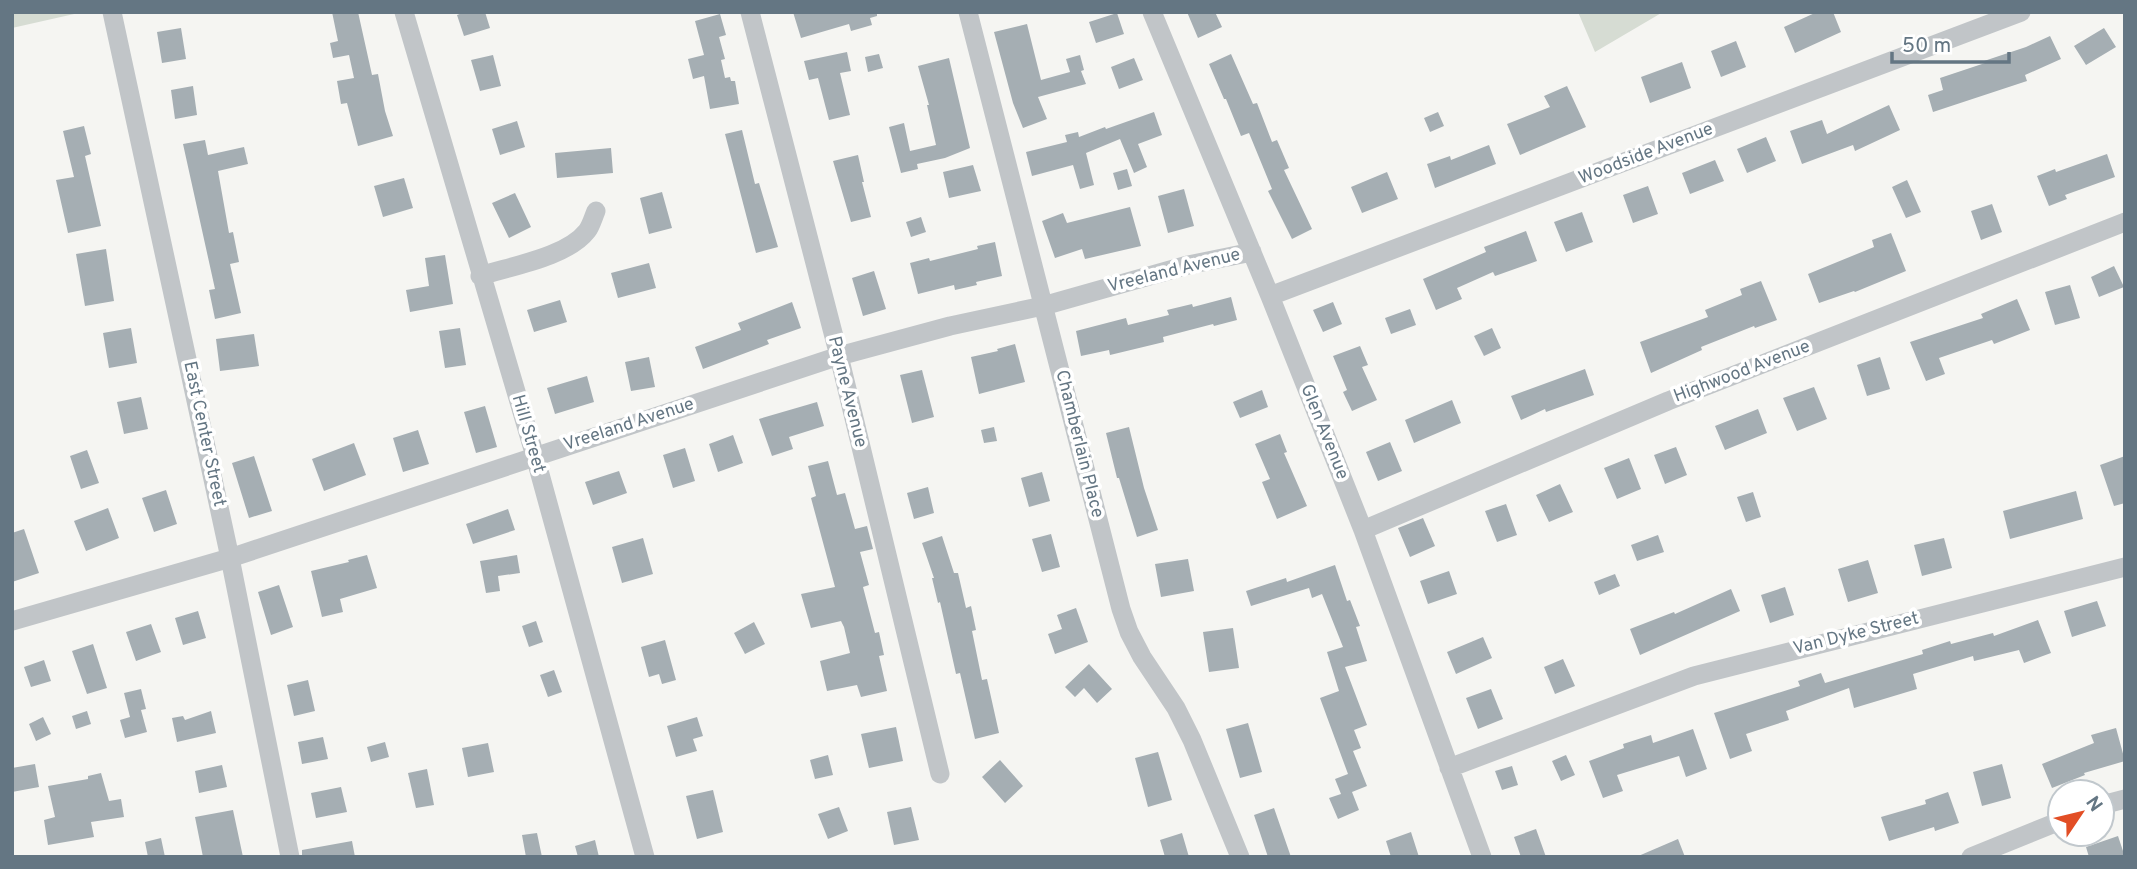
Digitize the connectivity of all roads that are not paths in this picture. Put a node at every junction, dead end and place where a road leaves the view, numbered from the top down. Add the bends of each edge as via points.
1 (112, 12) edge
2 (404, 12) edge
3 (750, 12) edge
4 (968, 12) edge
5 (1152, 12) edge
6 (2021, 12) edge
7 (596, 211) dead end
8 (2125, 222) edge
9 (1252, 252) junction
10 (480, 276) junction
11 (1270, 296) junction
12 (1043, 306) junction
13 (839, 356) junction
14 (535, 456) junction
15 (1363, 530) junction
16 (230, 558) junction
17 (2125, 567) edge
18 (12, 621) edge
19 (1449, 768) junction
20 (940, 774) dead end
21 (2046, 827) edge
22 (290, 857) edge
23 (645, 857) edge
24 (1240, 857) edge
25 (1482, 857) edge
26 (1970, 857) edge

1 - 16 street, East Center Street
2 - 10 street, Hill Street
3 - 13 street, Payne Avenue
4 - 12 street, Chamberlain Place
5 - 9 street, Glen Avenue
6 - 11 street, Woodside Avenue
7 - 10 street via 588,230 576,242 556,253
8 - 15 street, Highwood Avenue via 1668,401
9 - 11 street, Glen Avenue
9 - 12 street, Vreeland Avenue
10 - 14 street, Hill Street
11 - 15 street, Glen Avenue
12 - 13 street, Vreeland Avenue
12 - 24 street, Chamberlain Place via 1129,632 1192,740
13 - 14 street, Vreeland Avenue
13 - 20 street, Payne Avenue
14 - 16 street, Vreeland Avenue
14 - 23 street, Hill Street
15 - 19 street, Glen Avenue
16 - 18 street, Vreeland Avenue
16 - 22 street, East Center Street
17 - 19 street, Van Dyke Street via 1694,676
19 - 25 street, Glen Avenue
21 - 26 street

